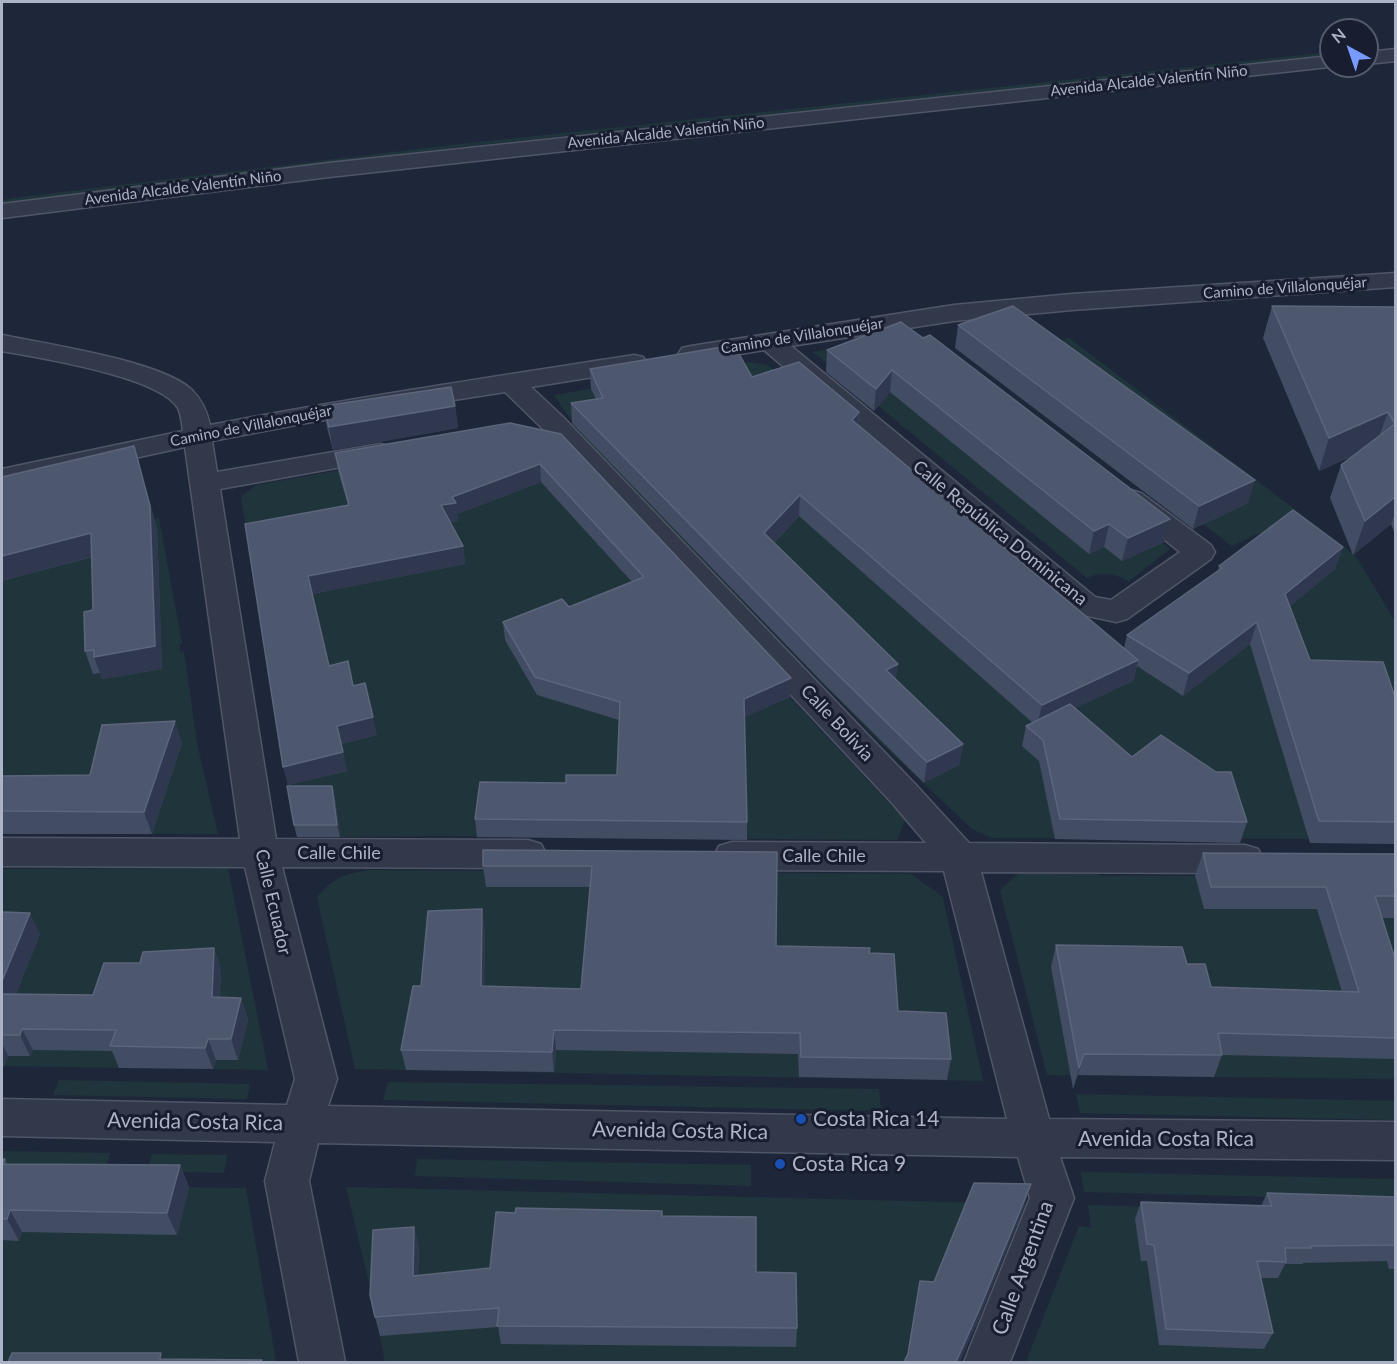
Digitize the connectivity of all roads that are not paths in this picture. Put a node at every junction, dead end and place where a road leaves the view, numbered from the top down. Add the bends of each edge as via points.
1 (1395, 39) edge
2 (1379, 41) edge
3 (1319, 47) edge
4 (1395, 55) edge
5 (1379, 57) edge
6 (1319, 63) edge
7 (2, 192) edge
8 (2, 211) edge
9 (1395, 280) edge
10 (900, 321) junction
11 (769, 341) junction
12 (2, 343) edge
13 (929, 344) edge
14 (510, 382) junction
15 (553, 423) junction
16 (517, 429) edge
17 (197, 435) junction
18 (411, 447) edge
19 (2, 478) edge
20 (1107, 480) edge
21 (204, 483) junction
22 (2, 852) edge
23 (260, 852) junction
24 (556, 854) edge
25 (699, 855) edge
26 (959, 857) junction
27 (1278, 859) edge
28 (2, 1118) edge
29 (301, 1124) junction
30 (1033, 1138) junction
31 (1395, 1141) edge
32 (322, 1362) edge
33 (987, 1362) edge

1 - 2 street
3 - 7 street, Avenida Alcalde Valentín Niño via 393,145
4 - 5 street
6 - 8 street, Avenida Alcalde Valentín Niño via 341,169
9 - 10 street, Camino de Villalonquéjar via 1072,302
10 - 11 street, Camino de Villalonquéjar
10 - 13 street
11 - 14 street, Camino de Villalonquéjar
11 - 20 street, Calle República Dominicana via 1085,606 1116,612 1200,552
12 - 17 street, Calle Ecuador via 115,367 164,383 191,405
14 - 15 street, Calle Bolivia
14 - 17 street, Camino de Villalonquéjar
15 - 16 street
15 - 26 street, Calle Bolivia
17 - 19 street, Camino de Villalonquéjar
17 - 21 street, Calle Ecuador
18 - 21 street
21 - 23 street, Calle Ecuador
22 - 23 street, Calle Chile
23 - 24 street, Calle Chile
23 - 29 street, Calle Ecuador via 316,1079
25 - 26 street, Calle Chile
26 - 27 street, Calle Chile
26 - 30 street, Calle Bolivia
28 - 29 street, Avenida Costa Rica
29 - 30 street, Avenida Costa Rica
29 - 32 street, Calle Ecuador via 287,1181
30 - 31 street, Avenida Costa Rica
30 - 33 street, Calle Argentina via 1052,1198

